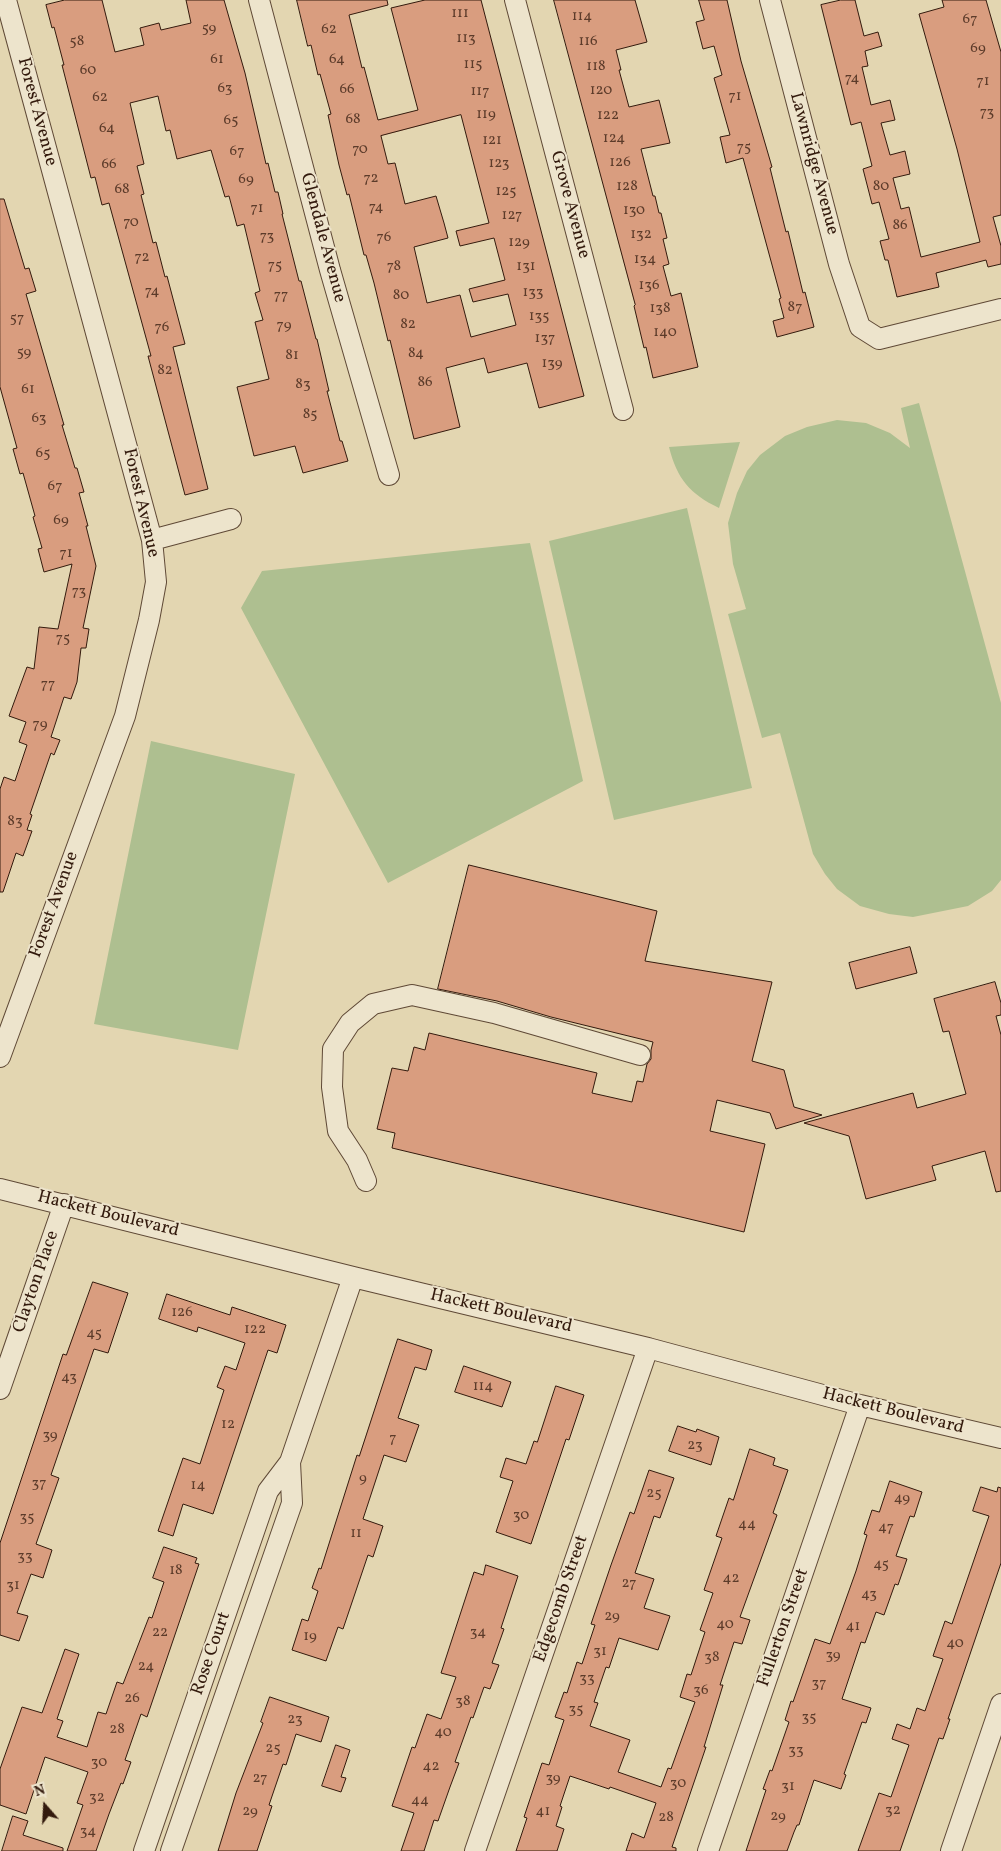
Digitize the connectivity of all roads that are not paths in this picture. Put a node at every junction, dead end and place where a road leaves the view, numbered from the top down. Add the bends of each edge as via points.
1 (6, 0) edge
2 (259, 0) edge
3 (515, 0) edge
4 (770, 0) edge
5 (1001, 309) edge
6 (623, 410) dead end
7 (388, 475) dead end
8 (231, 519) dead end
9 (152, 540) junction
10 (640, 1055) dead end
11 (0, 1056) edge
12 (366, 1181) dead end
13 (0, 1189) edge
14 (64, 1204) junction
15 (353, 1277) junction
16 (648, 1348) junction
17 (0, 1389) edge
18 (860, 1405) junction
19 (1001, 1438) edge
20 (290, 1462) junction
21 (200, 1688) junction
22 (225, 1697) junction
23 (1001, 1704) edge
24 (144, 1851) edge
25 (172, 1851) edge
26 (475, 1851) edge
27 (708, 1851) edge
28 (951, 1851) edge

1 - 9 street, Forest Avenue
2 - 7 street, Glendale Avenue
3 - 6 street, Grove Avenue
4 - 5 street, Lawnridge Avenue via 839,264 860,327 879,338
8 - 9 street
9 - 11 street, Forest Avenue via 156,582 125,716
10 - 12 street via 494,1013 412,995 373,1004 350,1023 333,1049 332,1088 338,1131
13 - 14 street, Hackett Boulevard
14 - 15 street, Hackett Boulevard
14 - 17 street, Clayton Place
15 - 16 street, Hackett Boulevard
15 - 20 street, Rose Court
16 - 18 street, Hackett Boulevard
16 - 26 street, Edgecomb Street
18 - 19 street, Hackett Boulevard
18 - 27 street, Fullerton Street
20 - 21 street, Rose Court via 268,1491
20 - 22 street, Rose Court via 292,1503
21 - 22 street
21 - 24 street, Rose Court
22 - 25 street, Rose Court
23 - 28 street

